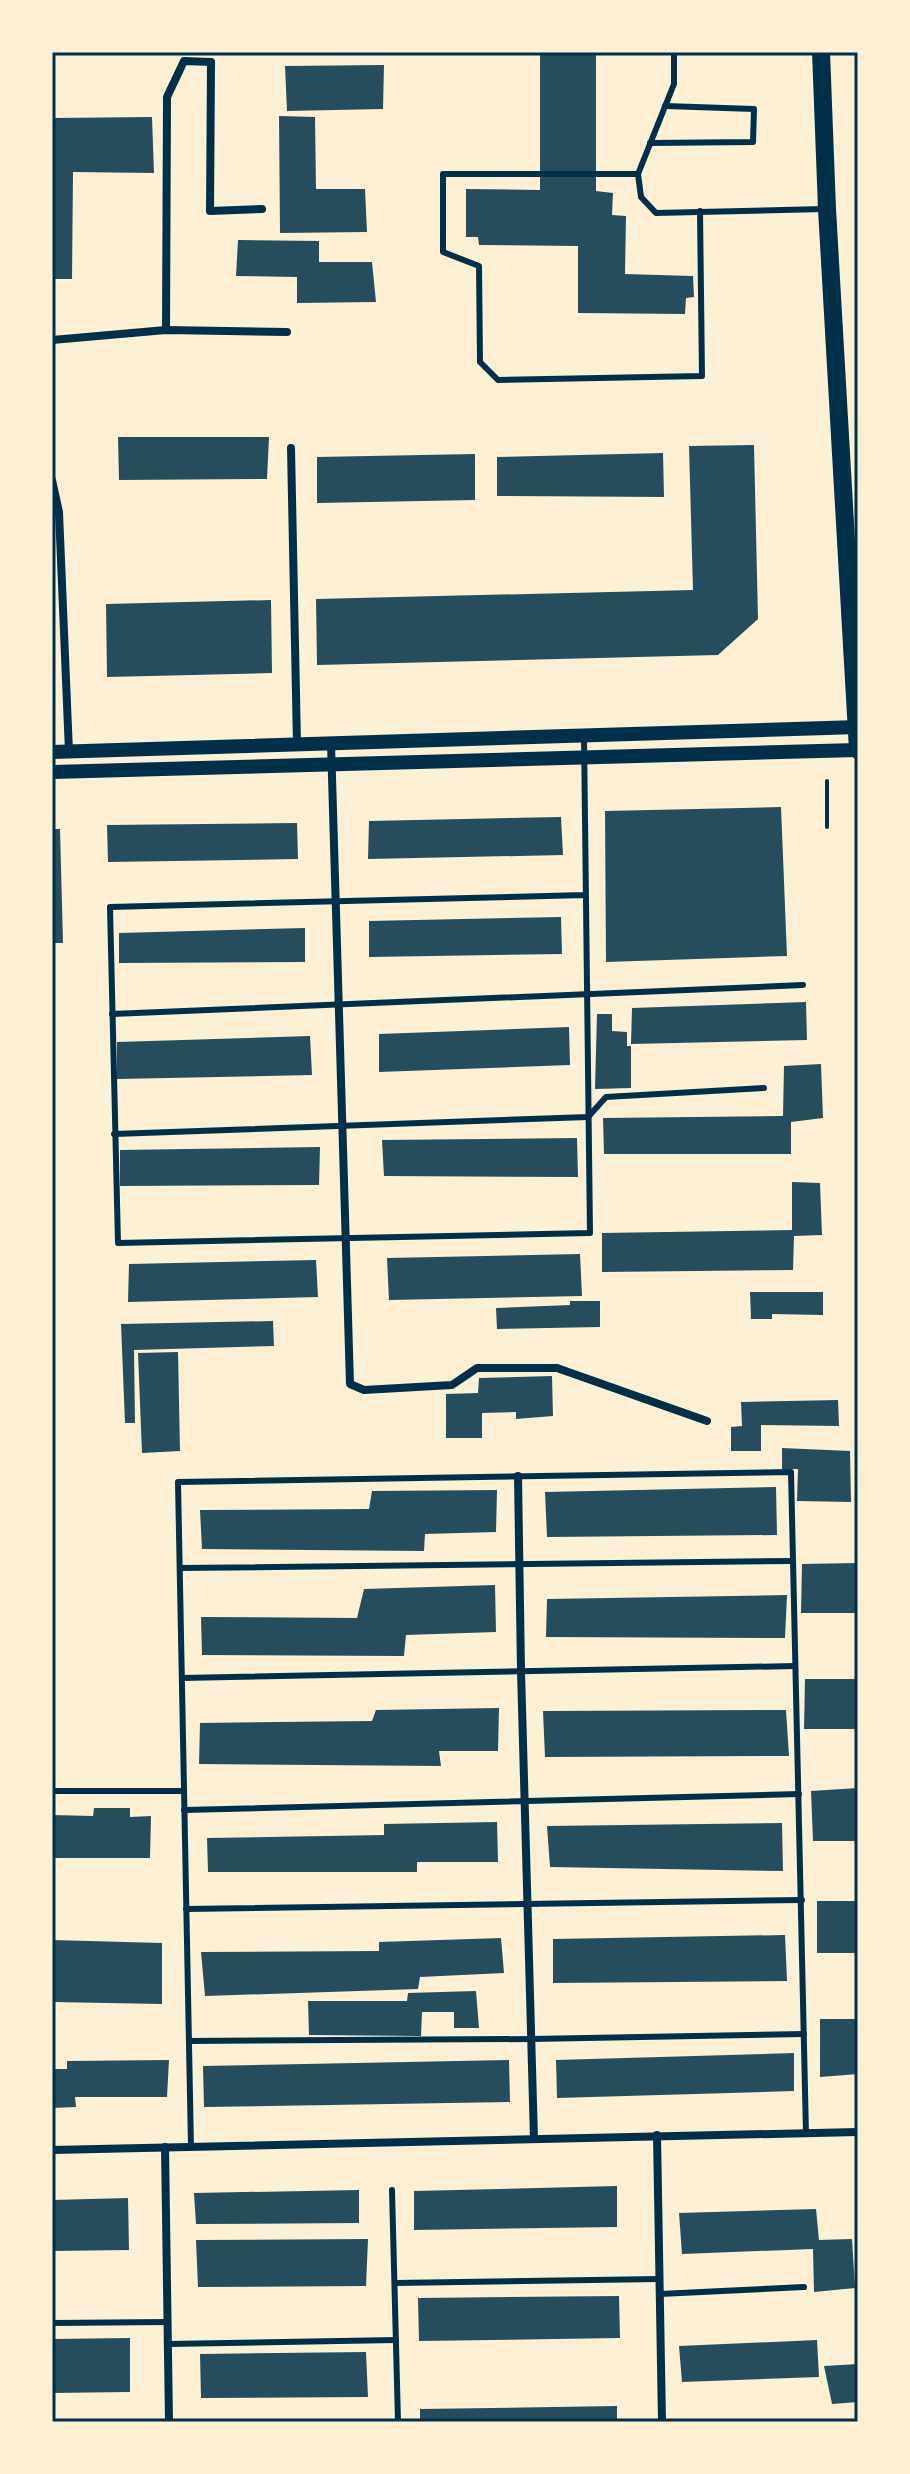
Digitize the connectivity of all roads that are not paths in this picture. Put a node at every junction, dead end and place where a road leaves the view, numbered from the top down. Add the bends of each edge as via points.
1 (674, 52) edge
2 (821, 52) edge
3 (665, 106) junction
4 (650, 143) junction
5 (638, 174) junction
6 (262, 209) dead end
7 (827, 209) junction
8 (700, 211) junction
9 (166, 330) junction
10 (287, 332) dead end
11 (52, 340) edge
12 (291, 448) dead end
13 (52, 480) edge
14 (857, 728) edge
15 (584, 736) junction
16 (331, 742) junction
17 (297, 744) junction
18 (858, 750) edge
19 (52, 752) edge
20 (69, 752) junction
21 (584, 757) junction
22 (332, 765) junction
23 (52, 772) edge
24 (585, 895) junction
25 (337, 901) junction
26 (803, 985) dead end
27 (586, 994) junction
28 (340, 1005) junction
29 (112, 1014) junction
30 (764, 1088) dead end
31 (588, 1117) junction
32 (343, 1126) junction
33 (114, 1134) junction
34 (346, 1238) junction
35 (707, 1421) dead end
36 (518, 1476) junction
37 (793, 1561) junction
38 (519, 1564) junction
39 (180, 1568) junction
40 (795, 1666) junction
41 (521, 1671) junction
42 (182, 1678) junction
43 (52, 1791) edge
44 (184, 1791) junction
45 (799, 1794) junction
46 (526, 1802) junction
47 (184, 1810) junction
48 (802, 1900) junction
49 (529, 1904) junction
50 (186, 1909) junction
51 (804, 2034) junction
52 (531, 2039) junction
53 (189, 2041) junction
54 (858, 2132) edge
55 (806, 2134) junction
56 (657, 2135) junction
57 (534, 2139) junction
58 (165, 2147) junction
59 (191, 2147) junction
60 (52, 2150) edge
61 (392, 2190) dead end
62 (659, 2279) junction
63 (395, 2283) junction
64 (804, 2287) dead end
65 (660, 2294) junction
66 (167, 2322) junction
67 (52, 2323) edge
68 (396, 2340) junction
69 (168, 2344) junction
70 (169, 2422) edge
71 (398, 2422) edge
72 (662, 2422) edge

1 - 3 lane via 674,84
2 - 7 main road
3 - 4 lane
3 - 4 lane via 754,109 753,142
4 - 5 lane
5 - 8 lane via 641,197 656,213
5 - 8 lane via 443,174 443,252 479,266 480,362 498,380 702,376
6 - 9 street via 210,211 211,62 184,61 167,97
7 - 8 lane
7 - 14 main road
9 - 10 street
9 - 11 street
12 - 17 street
13 - 20 street via 59,512
14 - 15 street
14 - 18 main road
15 - 16 street
15 - 21 lane
16 - 17 street
16 - 22 street
17 - 20 street
18 - 21 street
19 - 20 street
21 - 22 street
21 - 24 lane
22 - 23 street
22 - 25 street
24 - 25 lane
24 - 27 lane
25 - 28 street
25 - 29 lane via 110,907
26 - 27 lane
27 - 28 lane
27 - 31 lane
28 - 29 lane
28 - 32 street
29 - 33 lane
30 - 31 lane via 606,1097
31 - 32 lane
31 - 34 lane via 590,1233
32 - 33 lane
32 - 34 street
33 - 34 lane via 118,1243
34 - 35 street via 350,1384 364,1390 452,1385 477,1368 557,1368
36 - 37 lane via 791,1472
36 - 38 street
36 - 39 lane via 178,1482
37 - 38 lane
37 - 40 lane
38 - 39 lane
38 - 41 street
39 - 42 lane
40 - 41 lane
40 - 45 lane
41 - 42 lane
41 - 46 street
42 - 44 lane
43 - 44 lane
44 - 47 lane
45 - 46 lane
45 - 48 lane
46 - 47 lane
46 - 49 street
47 - 50 lane
48 - 49 lane
48 - 51 lane
49 - 50 lane
49 - 52 street
50 - 53 lane
51 - 52 lane
51 - 55 lane
52 - 53 lane
52 - 57 street
53 - 59 lane
54 - 55 street
55 - 56 street
56 - 57 street
56 - 62 street
57 - 59 street
58 - 59 street
58 - 60 street
58 - 66 street
61 - 63 lane
62 - 63 lane
62 - 65 street
63 - 68 lane
64 - 65 lane
65 - 72 street
66 - 67 lane
66 - 69 street
68 - 69 lane
68 - 71 lane
69 - 70 street

